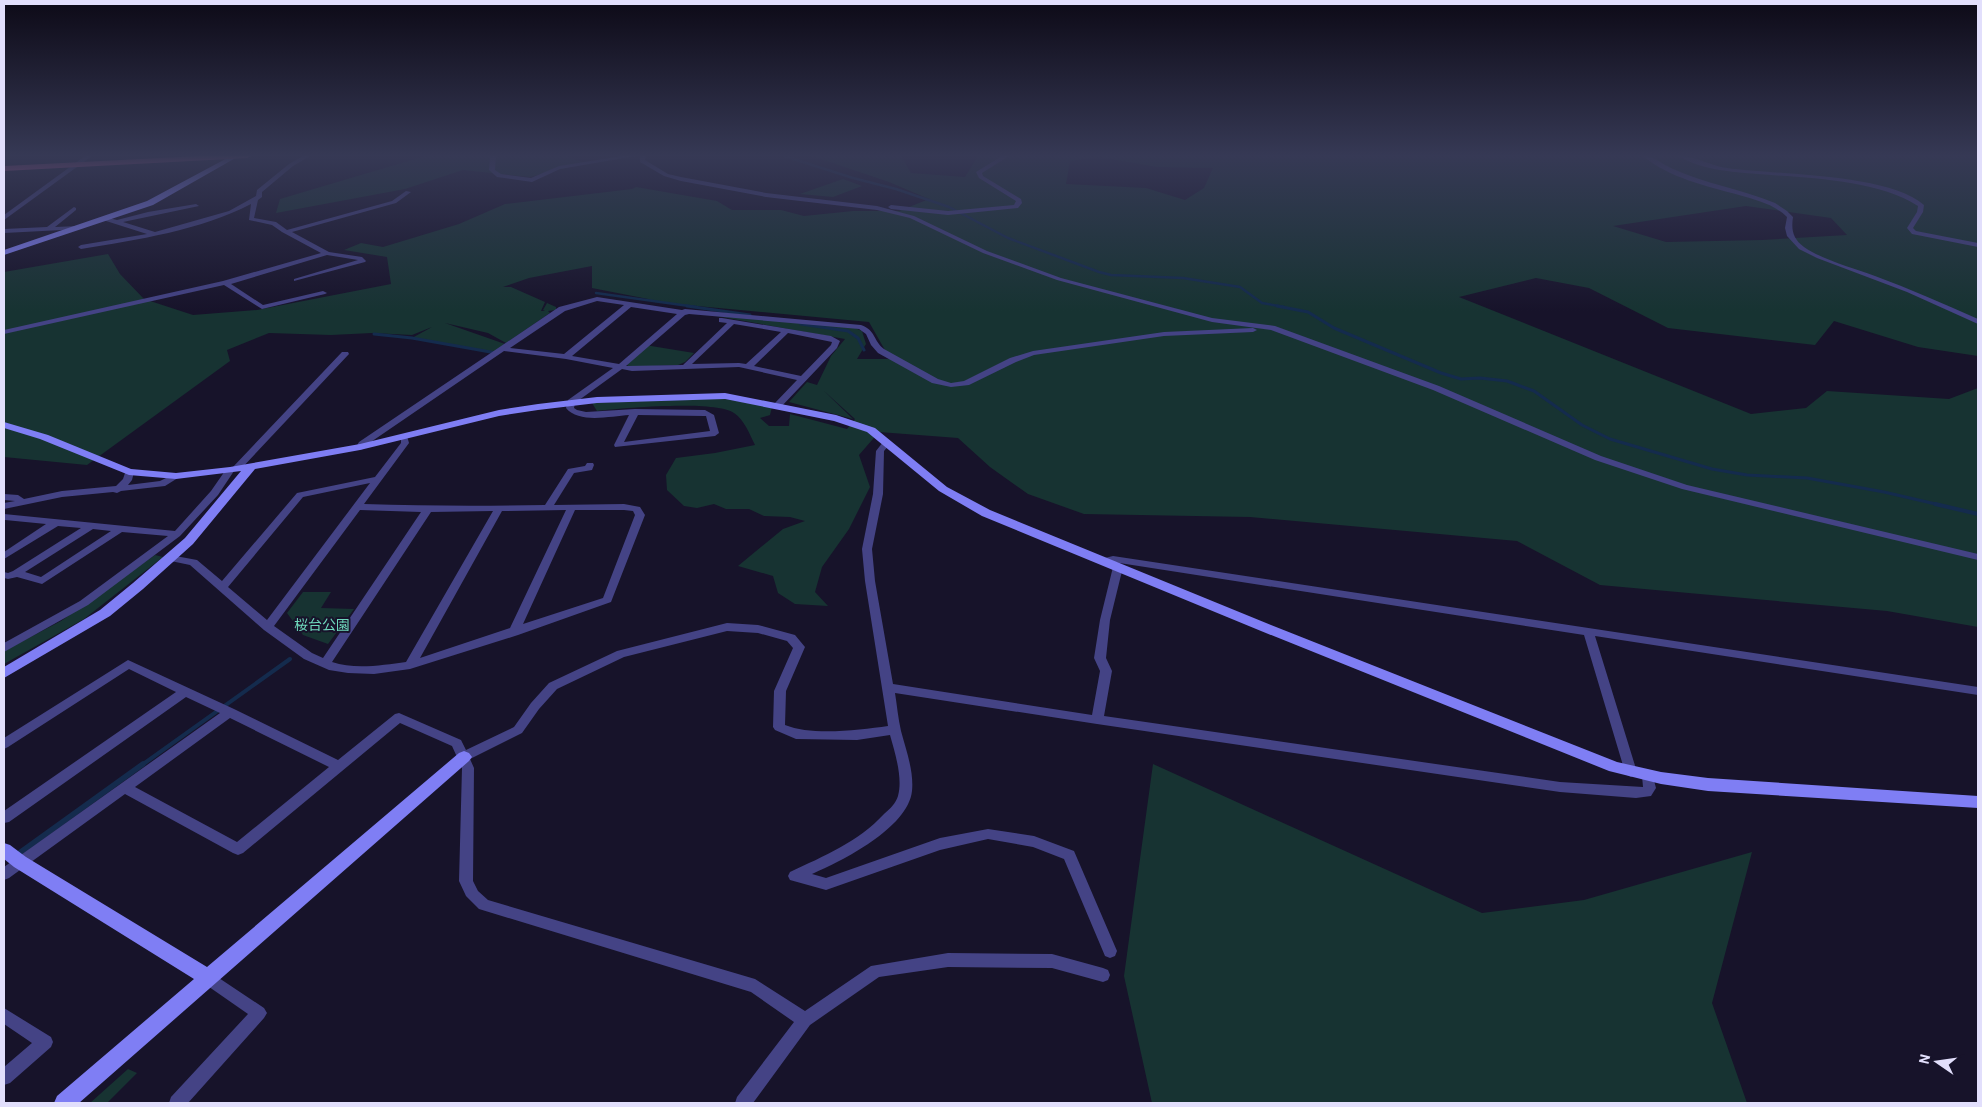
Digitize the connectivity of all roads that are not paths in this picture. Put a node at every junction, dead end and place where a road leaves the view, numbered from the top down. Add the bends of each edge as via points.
1 (18, 208) edge
2 (137, 208) edge
3 (186, 208) edge
4 (240, 208) edge
5 (253, 208) edge
6 (374, 208) edge
7 (877, 208) joint
8 (1014, 208) edge
9 (1779, 208) edge
10 (1921, 208) edge
11 (74, 209) dead end
12 (4, 218) edge
13 (105, 219) junction
14 (118, 222) junction
15 (50, 228) junction
16 (79, 228) junction
17 (4, 231) edge
18 (286, 232) junction
19 (155, 234) junction
20 (1978, 245) edge
21 (81, 247) dead end
22 (4, 253) edge
23 (327, 253) junction
24 (296, 280) dead end
25 (224, 283) junction
26 (322, 293) dead end
27 (630, 304) junction
28 (681, 312) junction
29 (732, 322) junction
30 (1978, 322) edge
31 (1272, 328) junction
32 (786, 330) junction
33 (4, 332) edge
34 (503, 349) junction
35 (345, 354) dead end
36 (566, 357) junction
37 (749, 366) junction
38 (620, 367) junction
39 (685, 367) junction
40 (804, 379) junction
41 (571, 402) junction
42 (777, 406) junction
43 (635, 412) junction
44 (4, 425) edge
45 (404, 438) junction
46 (886, 444) junction
47 (360, 447) junction
48 (590, 465) dead end
49 (251, 467) junction
50 (233, 470) junction
51 (129, 472) junction
52 (176, 476) junction
53 (378, 478) junction
54 (117, 490) junction
55 (4, 497) edge
56 (23, 502) junction
57 (4, 506) edge
58 (358, 507) junction
59 (500, 507) junction
60 (548, 507) junction
61 (572, 508) junction
62 (428, 509) junction
63 (4, 517) edge
64 (55, 523) junction
65 (92, 525) junction
66 (121, 528) junction
67 (177, 534) junction
68 (4, 556) edge
69 (1978, 556) edge
70 (170, 558) junction
71 (1105, 561) junction
72 (1118, 567) junction
73 (8, 576) edge
74 (222, 588) junction
75 (268, 627) junction
76 (514, 632) junction
77 (1589, 633) junction
78 (4, 648) edge
79 (325, 664) junction
80 (410, 665) junction
81 (4, 672) edge
82 (890, 688) junction
83 (1978, 690) edge
84 (185, 692) junction
85 (230, 712) junction
86 (1096, 720) junction
87 (896, 730) junction
88 (4, 744) edge
89 (464, 757) junction
90 (339, 766) junction
91 (1631, 772) junction
92 (1648, 776) junction
93 (126, 788) junction
94 (1978, 802) edge
95 (4, 818) edge
96 (4, 850) edge
97 (20, 862) junction
98 (4, 874) edge
99 (1110, 950) dead end
100 (1103, 975) dead end
101 (207, 977) junction
102 (4, 1015) edge
103 (805, 1020) junction
104 (4, 1077) edge
105 (64, 1103) edge
106 (177, 1103) edge
107 (743, 1103) edge

1 - 12 street
2 - 13 street
3 - 14 street
4 - 19 street
5 - 18 street via 251,218 274,223
6 - 18 street
7 - 8 street via 952,213
7 - 31 street via 912,217 986,252 1059,279 1212,320
9 - 30 street via 1790,217 1790,236 1800,248 1904,288
10 - 20 street via 1910,228 1914,233
11 - 15 street
13 - 14 street
13 - 16 street
14 - 19 street
15 - 16 street
15 - 17 street
16 - 22 street
18 - 23 street
19 - 21 street
23 - 24 street via 363,260
23 - 25 street
25 - 26 street via 262,307
25 - 33 street
27 - 28 street
27 - 34 street via 597,299 562,309
27 - 36 street
28 - 29 street
28 - 31 street via 861,327 872,334 874,346 881,351 935,382 951,386 966,383 1033,353 1155,335
28 - 38 street
29 - 32 street
29 - 39 street
31 - 69 street via 1436,388 1640,473 1685,487
32 - 37 street
32 - 40 street via 836,341
34 - 36 street
34 - 47 street
35 - 50 street
36 - 38 street
37 - 39 street
37 - 40 street
38 - 39 street
38 - 41 street
40 - 42 street
41 - 42 street via 725,396
41 - 43 street via 570,410 579,414
41 - 45 street via 499,414
42 - 46 street via 836,418 871,430
43 - 43 street via 618,445 715,433 710,415 705,413
44 - 51 street via 44,437
45 - 47 street
45 - 53 street via 404,443
46 - 71 street via 966,503 1017,527
46 - 82 street via 880,451 878,494 867,549
47 - 49 street
48 - 60 street via 589,468 570,471
49 - 50 street
49 - 70 street via 208,520
50 - 52 street
50 - 67 street
51 - 52 street
51 - 54 street via 128,480
52 - 54 street via 162,484
53 - 58 street
53 - 74 street via 300,495
54 - 56 street via 62,494
55 - 56 street via 18,498
56 - 57 street
56 - 63 street via 22,507
58 - 62 street
58 - 75 street
59 - 60 street
59 - 62 street
59 - 80 street
60 - 61 street
61 - 76 street
61 - 76 street via 624,507 640,512 607,600
62 - 79 street
63 - 64 street
64 - 65 street
64 - 68 street
65 - 66 street
65 - 73 street
66 - 67 street
66 - 73 street via 42,581
67 - 78 street via 84,602
70 - 74 street via 193,562
70 - 81 street via 105,613
71 - 72 street
71 - 77 street via 1122,561
72 - 86 street via 1105,620 1100,658 1106,671
72 - 91 street
74 - 75 street
75 - 79 street via 308,656
76 - 80 street
77 - 83 street
77 - 91 street
79 - 80 street via 374,670
82 - 86 street
82 - 87 street
84 - 85 street
84 - 88 street via 128,664
84 - 95 street
85 - 90 street
85 - 93 street
86 - 92 street via 1560,787 1647,792 1650,788
87 - 89 street via 796,734 779,727 780,691 799,647 790,638 758,629 727,627 621,654 553,686 518,730
87 - 99 street via 906,791 901,805 876,833 858,846 795,876 826,884 940,844 988,834 1034,842 1069,855
89 - 90 street via 457,743 399,716
89 - 101 street
89 - 103 street via 468,768 466,881 476,898 484,904 755,986
90 - 93 street via 238,849
91 - 92 street
92 - 94 street via 1725,787
93 - 97 street
96 - 97 street
97 - 98 street
97 - 101 street
100 - 103 street via 1052,962 948,960 876,971
101 - 105 street
101 - 106 street via 259,1014
102 - 104 street via 45,1042
103 - 107 street

